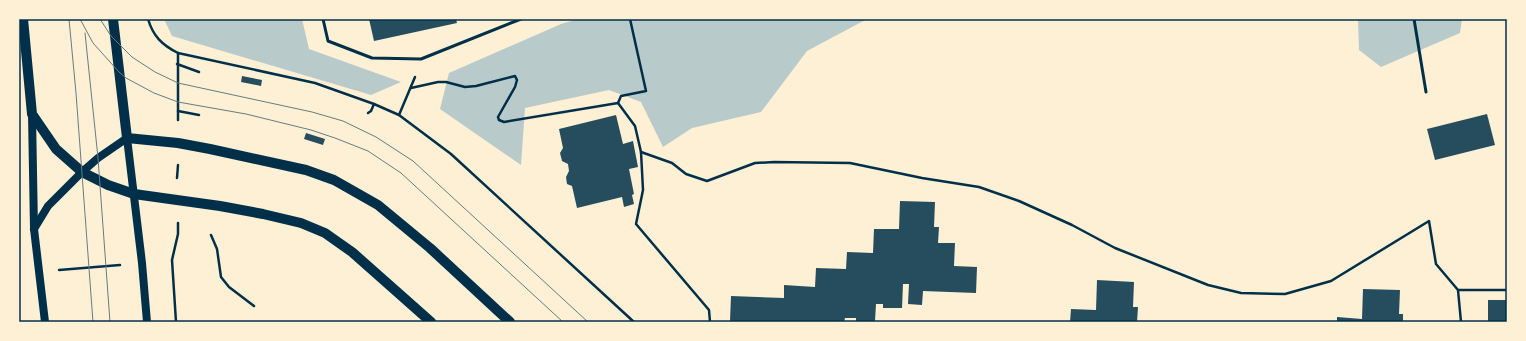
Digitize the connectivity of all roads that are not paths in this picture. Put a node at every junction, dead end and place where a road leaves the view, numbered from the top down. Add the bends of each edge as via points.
1 (23, 19) edge
2 (113, 19) edge
3 (323, 19) edge
4 (521, 19) edge
5 (1414, 19) edge
6 (1426, 92) dead end
7 (32, 114) junction
8 (127, 138) junction
9 (82, 172) junction
10 (134, 194) junction
11 (34, 229) junction
12 (45, 322) edge
13 (147, 322) edge
14 (431, 322) edge
15 (510, 322) edge

1 - 7 main road
2 - 8 main road
3 - 4 lane via 328,40 364,55 372,58 421,59
5 - 6 lane
7 - 9 main road via 56,150
7 - 11 main road
8 - 9 main road
8 - 10 main road
8 - 15 main road via 210,148 306,170 334,180 378,204
9 - 10 main road
9 - 11 main road via 48,206
10 - 13 main road
10 - 14 main road via 263,214 302,223 325,233 352,252
11 - 12 main road

